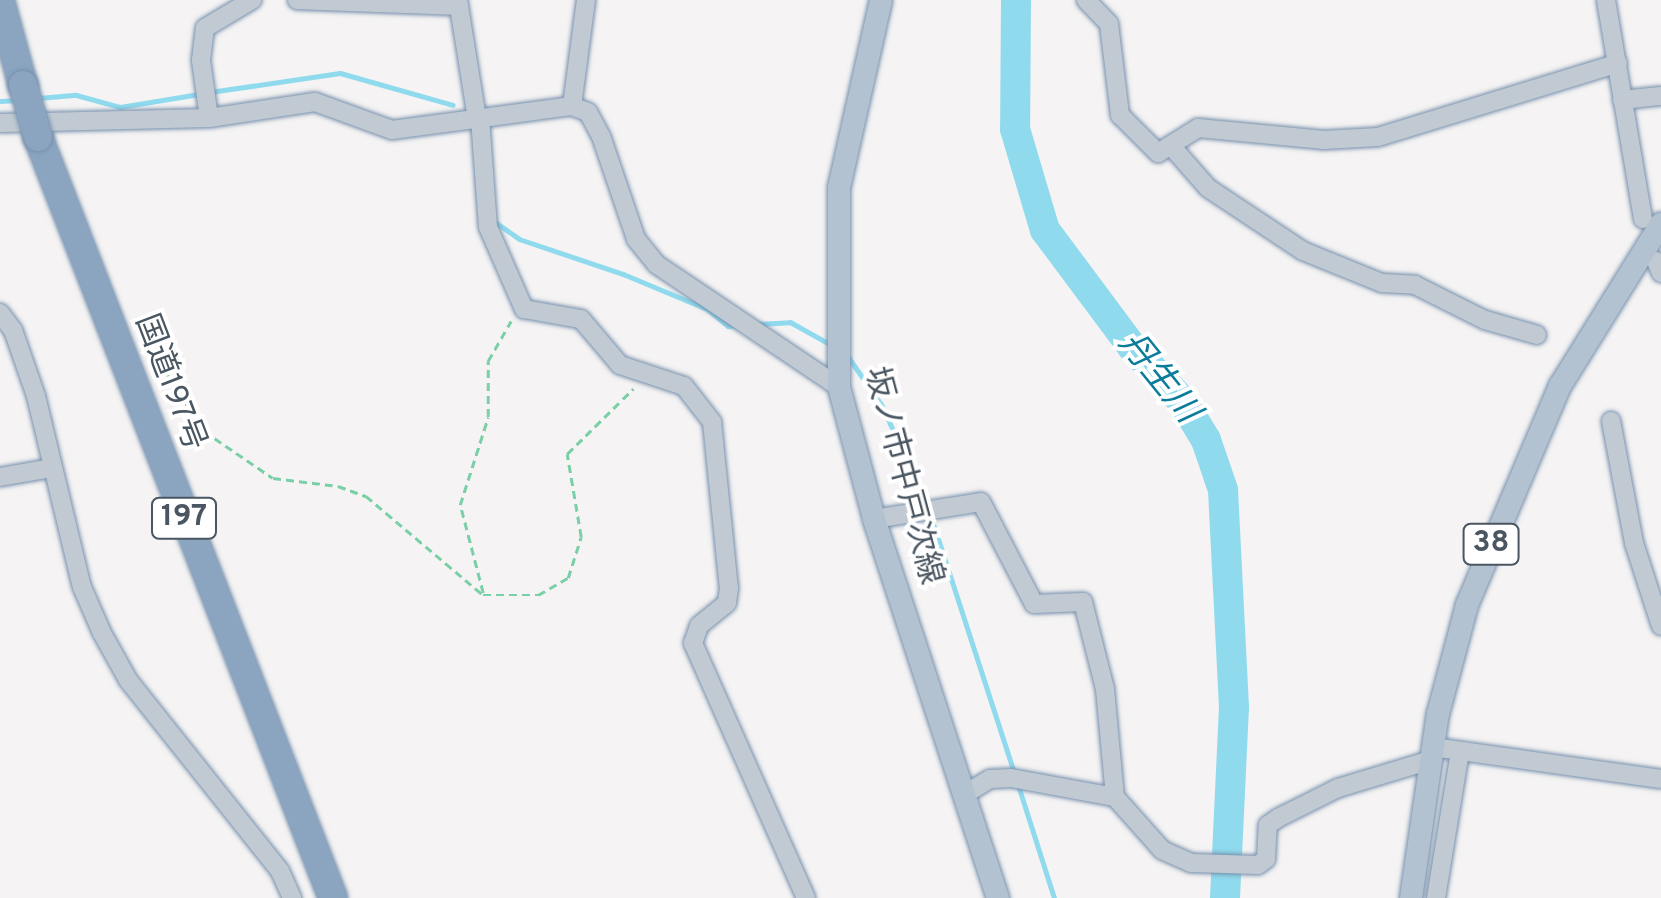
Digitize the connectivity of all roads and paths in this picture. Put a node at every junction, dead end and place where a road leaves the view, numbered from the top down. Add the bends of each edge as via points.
1 (252, 0) edge
2 (297, 0) edge
3 (586, 0) edge
4 (881, 0) edge
5 (1086, 0) edge
6 (1606, 0) edge
7 (0, 1) edge
8 (458, 3) edge
9 (1618, 62) junction
10 (1661, 96) edge
11 (1622, 100) junction
12 (572, 106) junction
13 (210, 115) junction
14 (478, 118) junction
15 (0, 123) edge
16 (1173, 148) junction
17 (1652, 222) edge
18 (524, 309) junction
19 (0, 314) edge
20 (138, 326) dead end
21 (1537, 335) dead end
22 (656, 377) junction
23 (839, 387) junction
24 (1611, 422) dead end
25 (52, 468) junction
26 (0, 477) edge
27 (874, 519) junction
28 (483, 594) junction
29 (1661, 626) edge
30 (1460, 751) junction
31 (1432, 754) junction
32 (1661, 778) edge
33 (965, 794) junction
34 (1114, 796) junction
35 (292, 898) edge
36 (333, 898) edge
37 (806, 898) edge
38 (998, 898) edge
39 (1411, 898) edge
40 (1436, 898) edge

1 - 13 street via 205,28 201,60
2 - 8 street
3 - 12 street
4 - 23 main road, 坂ノ市中戸次線 via 839,188
5 - 16 street via 1109,24 1120,115 1158,153
6 - 9 street
7 - 36 highway, 国道197号 / 197, bridge via 38,137
8 - 14 street
9 - 11 street
9 - 16 street via 1378,137 1324,140 1198,128
10 - 11 street
11 - 17 street
12 - 14 street
12 - 23 street via 588,112 601,136 636,239 656,264
13 - 14 street via 315,102 392,130
13 - 15 street
14 - 18 street via 488,227
16 - 21 street via 1208,188 1303,251 1382,282 1415,285 1471,314
17 - 31 main road, 38 via 1520,471 1467,604
18 - 22 street via 581,319 620,365
18 - 28 path via 504,327 488,361 488,417 460,505
19 - 25 street via 24,361
20 - 28 path via 204,432 273,478 366,496
22 - 28 path via 635,386 567,454 581,537 568,578 538,595
22 - 37 street via 684,386 712,422 729,588 727,603 693,633 693,643
23 - 27 main road, 坂ノ市中戸次線
24 - 29 street via 1630,528
25 - 26 street
25 - 35 street via 82,587 128,680 280,872
27 - 33 main road, 坂ノ市中戸次線
27 - 34 street via 981,502 1034,604 1083,602 1105,689
30 - 31 street
30 - 32 street
30 - 40 street
31 - 34 street via 1278,818 1268,825 1266,859 1258,865 1191,863 1162,850
31 - 39 main road, 38
33 - 34 street via 990,779 1010,778
33 - 38 main road, 坂ノ市中戸次線

